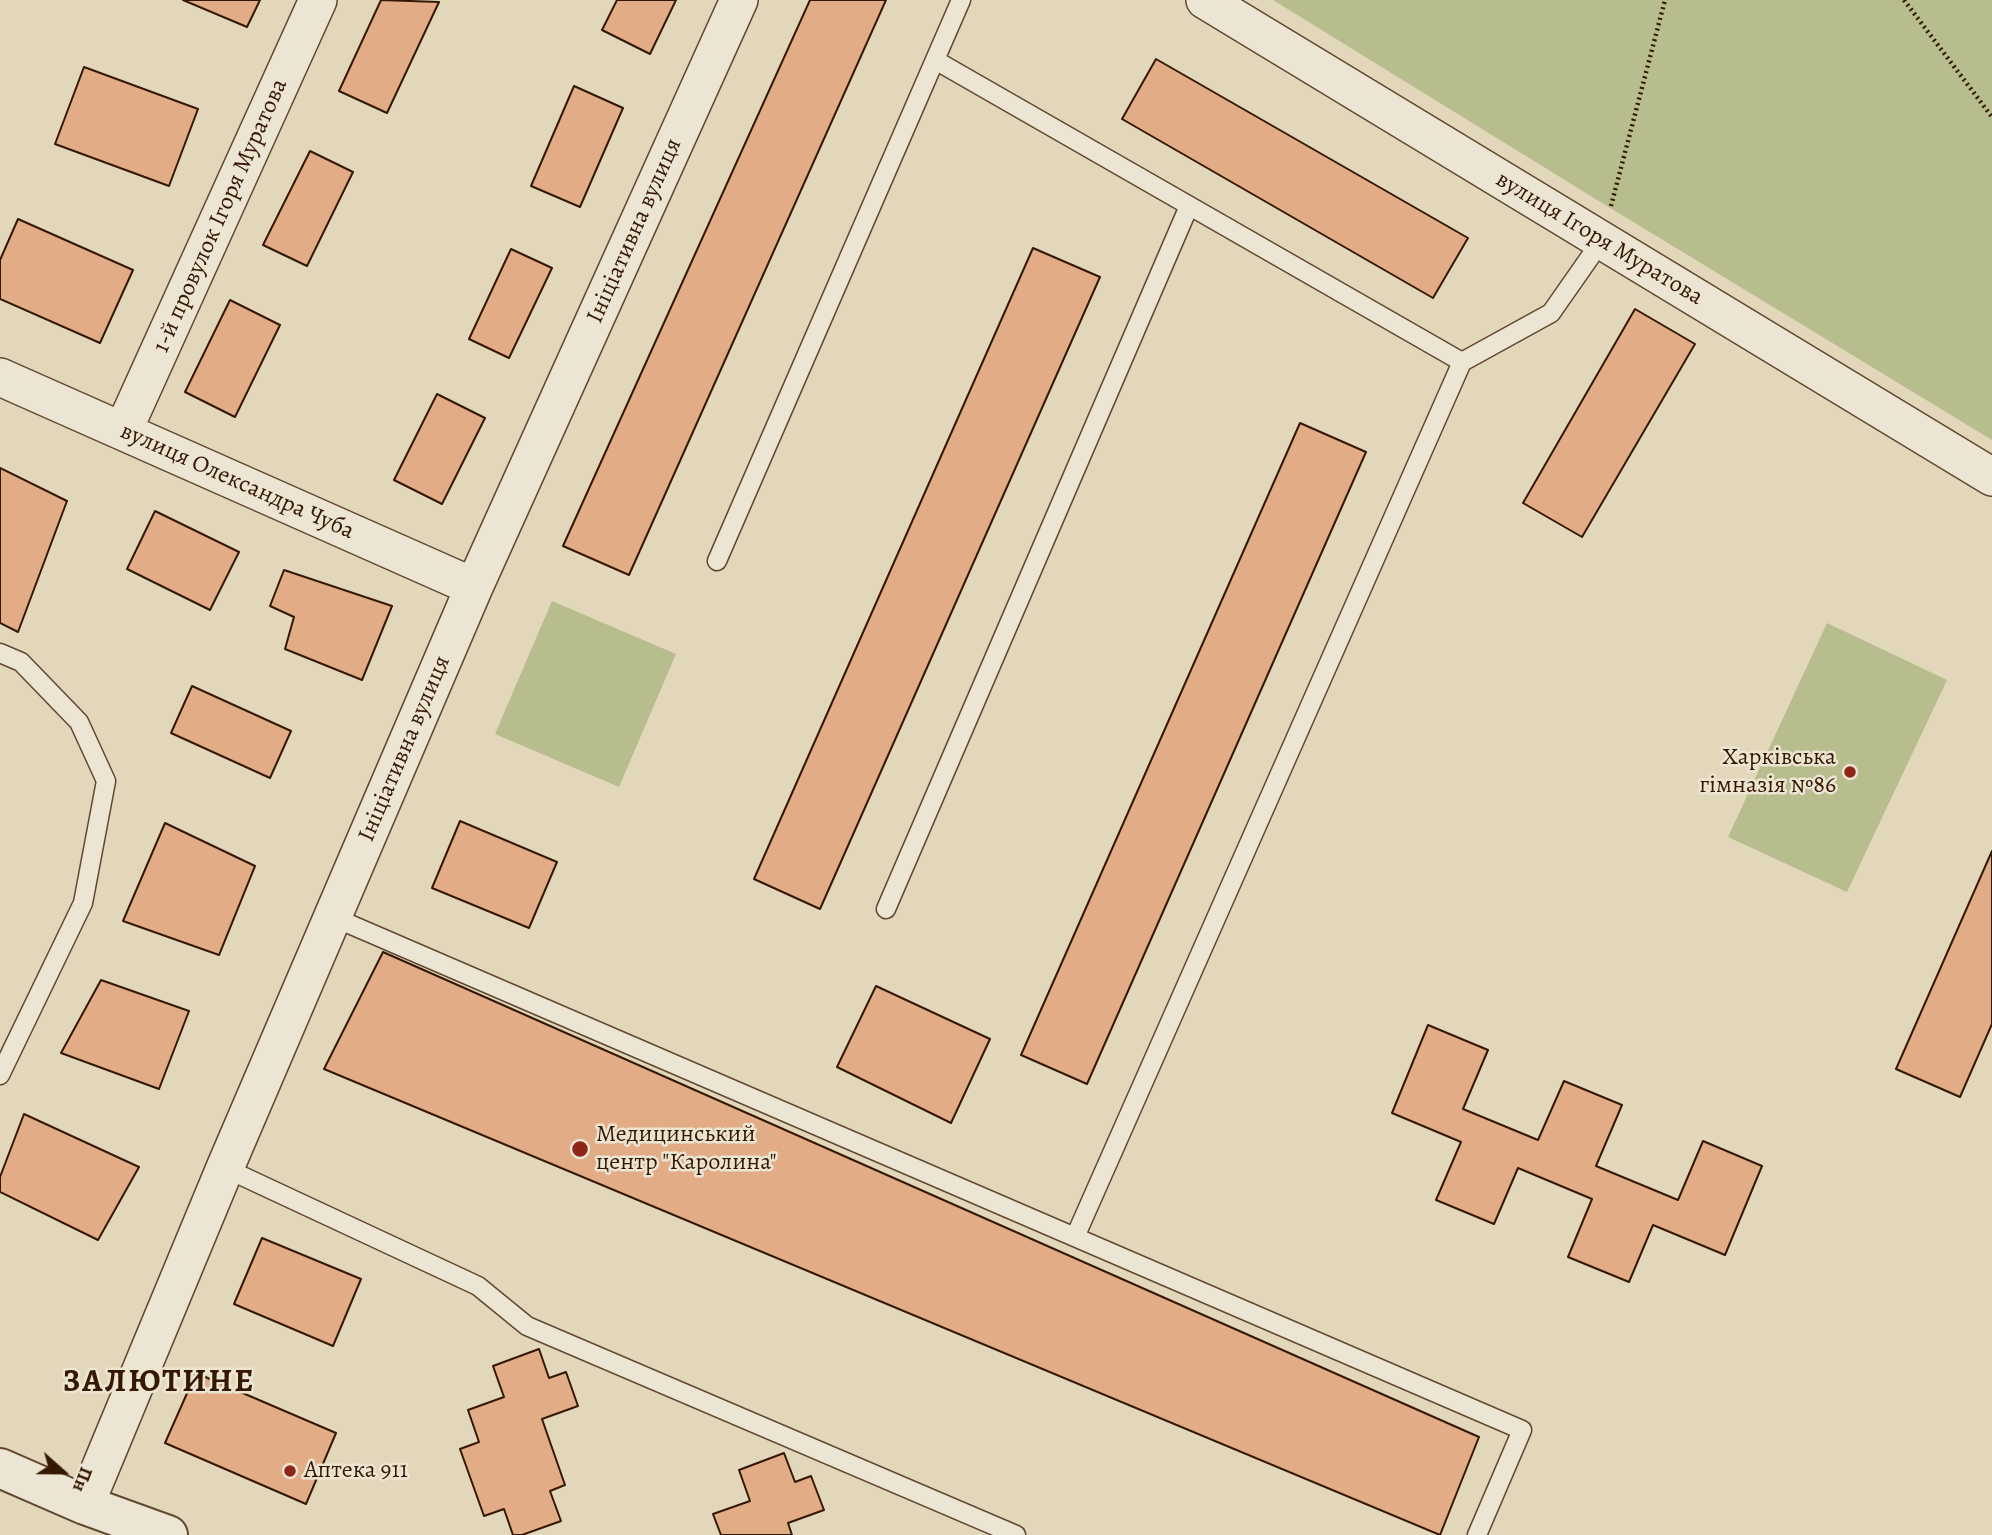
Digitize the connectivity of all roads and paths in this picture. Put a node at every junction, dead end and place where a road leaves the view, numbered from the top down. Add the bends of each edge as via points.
1 (318, 0) edge
2 (739, 0) edge
3 (961, 0) edge
4 (1205, 0) edge
5 (1665, 0) edge
6 (1904, 0) edge
7 (935, 60) junction
8 (1992, 117) edge
9 (1189, 206) junction
10 (1602, 240) junction
11 (1462, 362) junction
12 (0, 377) edge
13 (123, 432) junction
14 (1992, 477) edge
15 (717, 561) dead end
16 (474, 587) junction
17 (0, 653) edge
18 (886, 909) dead end
19 (333, 917) junction
20 (0, 1075) edge
21 (225, 1167) junction
22 (1075, 1237) junction
23 (0, 1468) edge
24 (85, 1505) junction
25 (128, 1528) edge
26 (168, 1535) edge
27 (1016, 1535) edge
28 (1477, 1535) edge

1 - 13 street, 1-й провулок Ігоря Муратова
2 - 16 street, Ініціативна вулиця
3 - 7 lane
4 - 10 street, вулиця Ігоря Муратова
5 - 10 path
6 - 8 path
7 - 9 lane
7 - 15 lane
9 - 11 lane
9 - 18 lane
10 - 11 lane via 1551,313
10 - 14 street, вулиця Ігоря Муратова
11 - 22 lane
12 - 13 street, вулиця Олександра Чуба
13 - 16 street, вулиця Олександра Чуба
16 - 19 street, Ініціативна вулиця
17 - 20 lane via 21,662 79,722 107,781 83,903
19 - 21 street, Ініціативна вулиця
19 - 22 lane
21 - 24 street, Ініціативна вулиця
21 - 27 lane via 478,1286 527,1326
22 - 28 lane via 1522,1430
23 - 24 street
24 - 25 street
25 - 26 street

